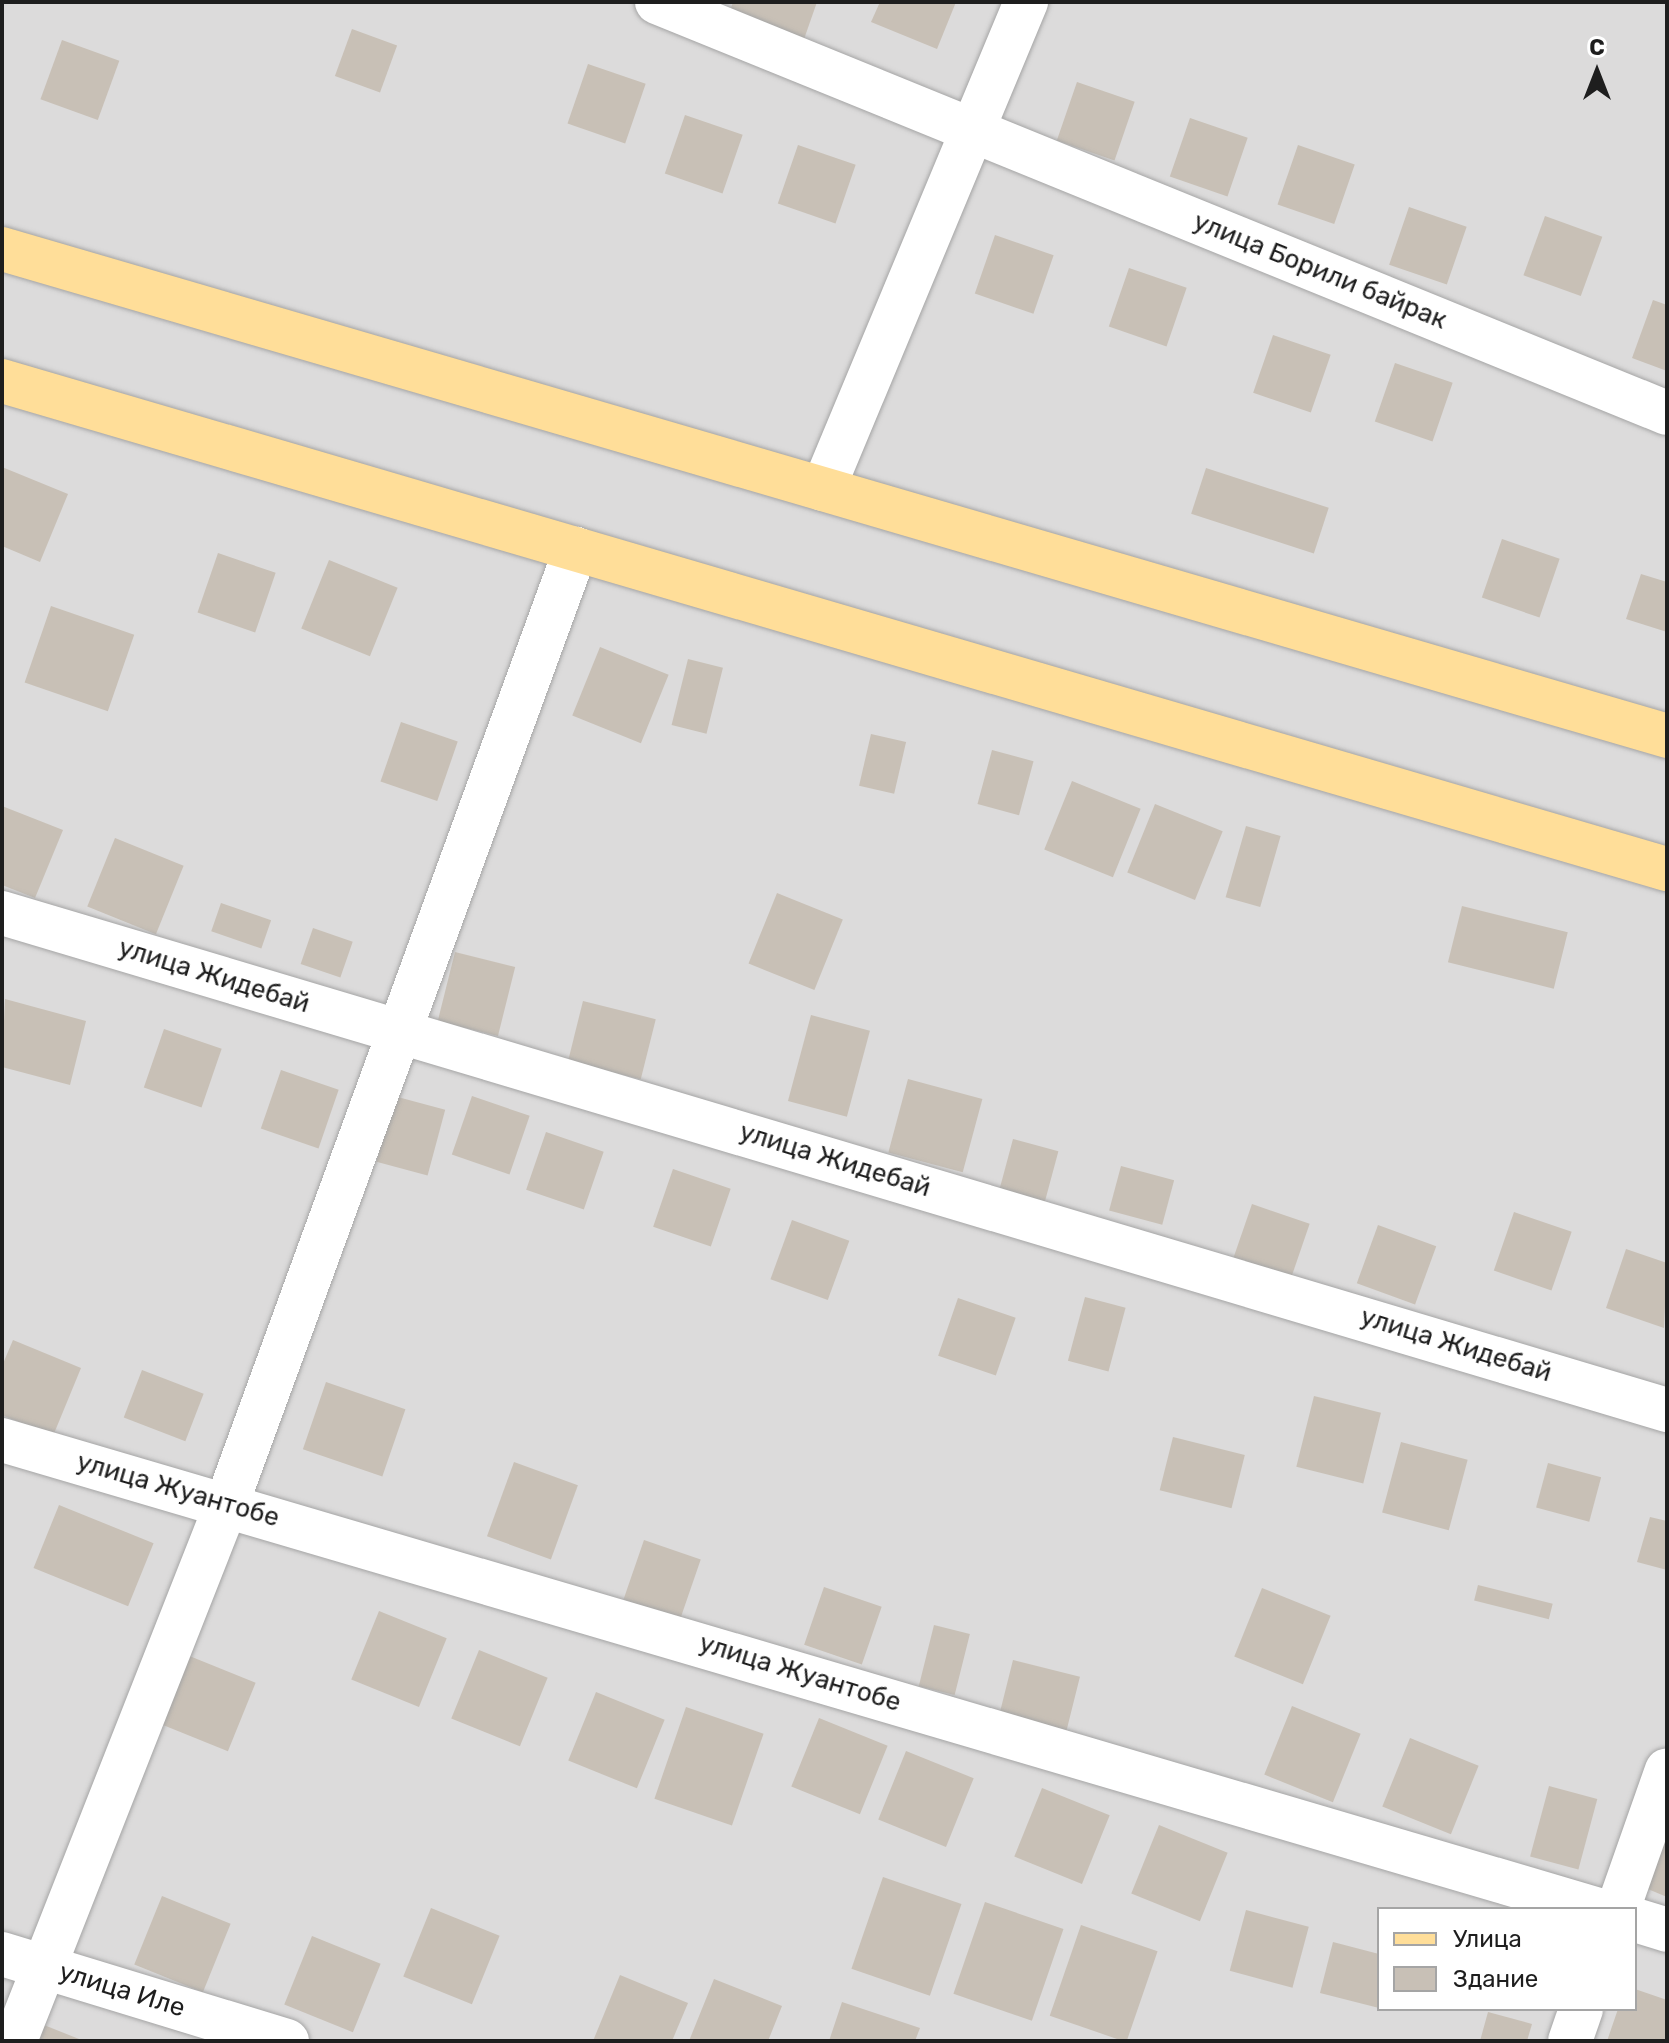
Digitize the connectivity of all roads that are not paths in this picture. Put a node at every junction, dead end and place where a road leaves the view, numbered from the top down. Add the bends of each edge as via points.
1 (657, 2) edge
2 (1026, 2) edge
3 (973, 130) junction
4 (2, 249) edge
5 (2, 381) edge
6 (1667, 413) edge
7 (823, 489) junction
8 (576, 549) junction
9 (1667, 736) edge
10 (1667, 869) edge
11 (2, 913) edge
12 (399, 1031) junction
13 (1667, 1410) edge
14 (2, 1440) edge
15 (227, 1503) junction
16 (1667, 1770) edge
17 (1589, 1907) edge
18 (1619, 1907) edge
19 (1637, 1921) edge
20 (1667, 1930) edge
21 (2, 1954) edge
22 (45, 1966) junction
23 (1580, 2011) edge
24 (15, 2041) edge
25 (287, 2041) edge
26 (1570, 2041) edge

1 - 3 street, улица Борили байрак
2 - 3 street
3 - 6 street, улица Борили байрак
3 - 7 street
4 - 7 main road
5 - 8 main road
7 - 9 main road
8 - 10 main road
8 - 12 street
11 - 12 street, улица Жидебай
12 - 13 street, улица Жидебай
12 - 15 street
14 - 15 street, улица Жуантобе
15 - 17 street, улица Жуантобе
15 - 22 street
16 - 18 street
19 - 20 street
21 - 22 street, улица Иле
22 - 24 street
22 - 25 street, улица Иле
23 - 26 street

